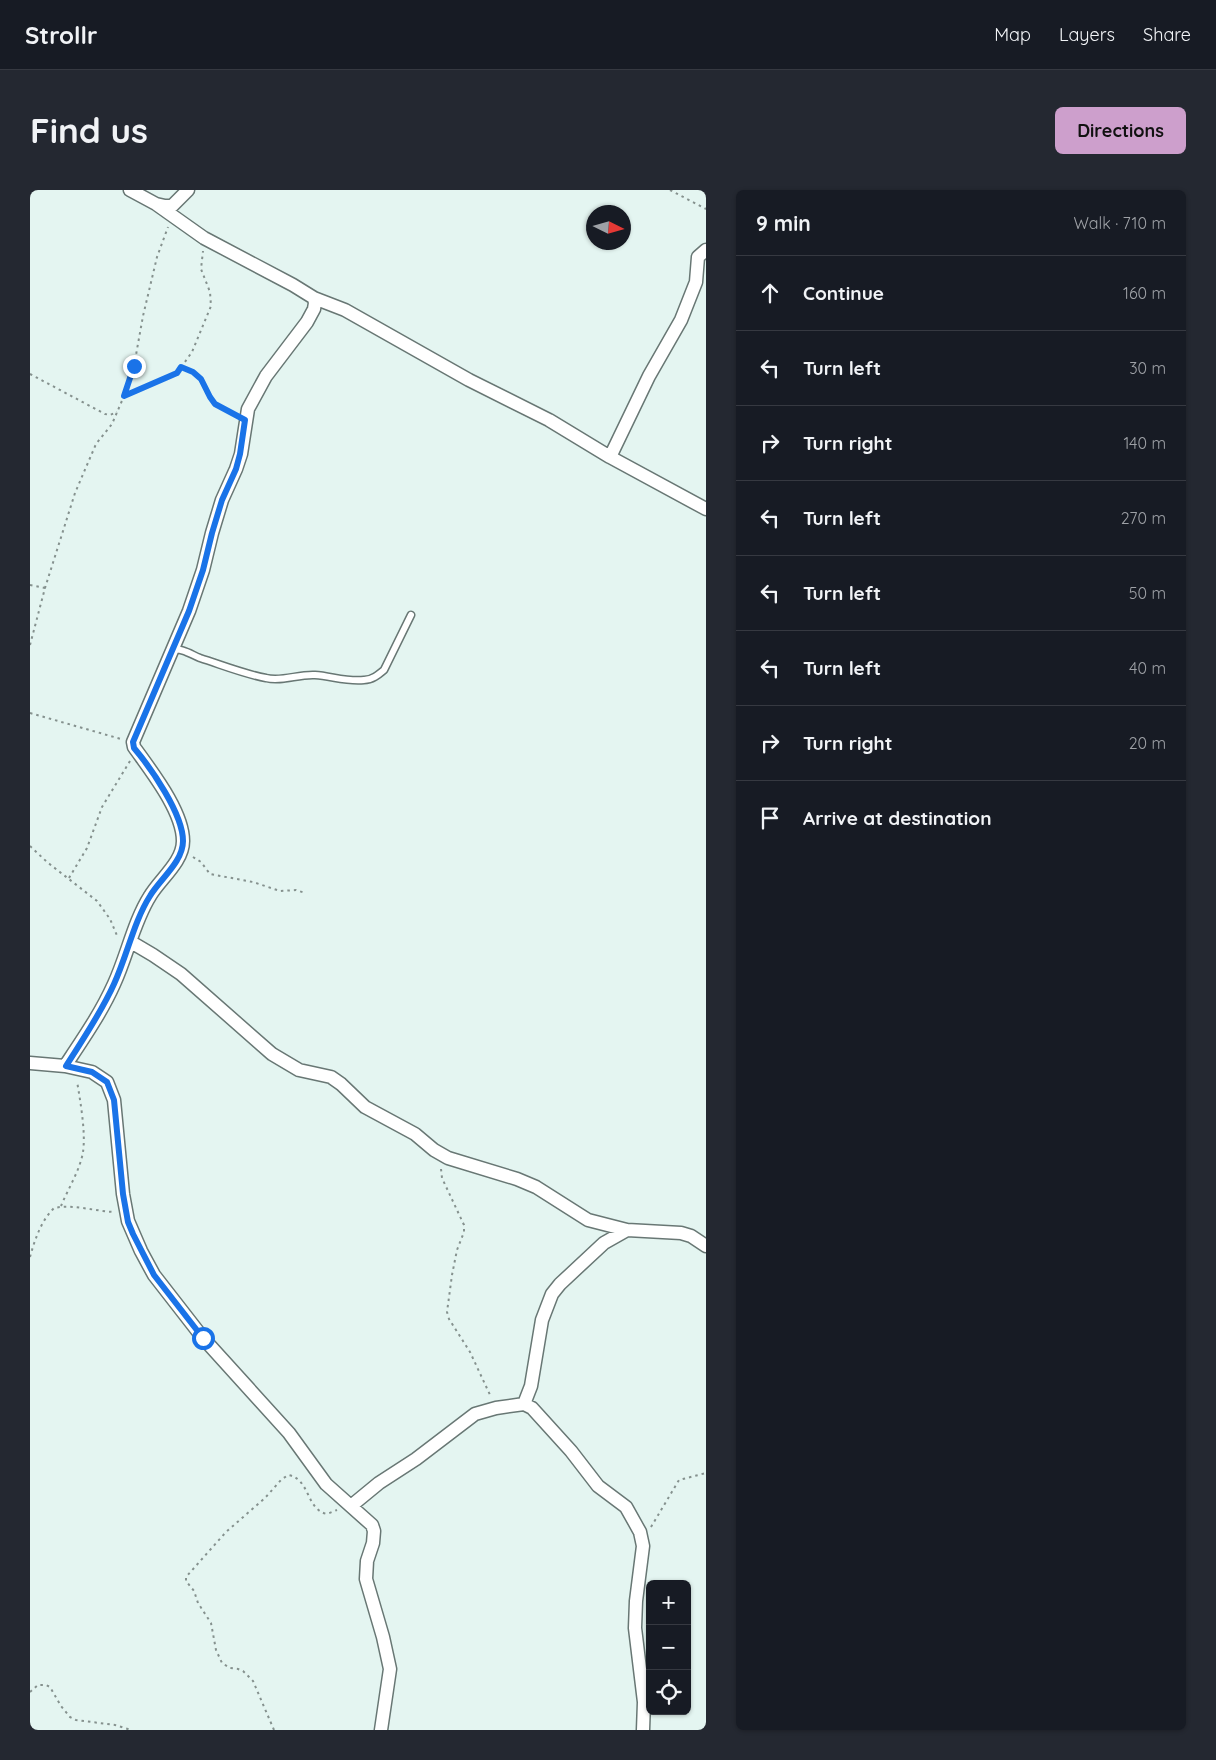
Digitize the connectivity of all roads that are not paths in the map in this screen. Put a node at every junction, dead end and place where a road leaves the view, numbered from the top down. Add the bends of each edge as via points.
1 (130, 190) edge
2 (188, 190) edge
3 (175, 212) junction
4 (706, 250) edge
5 (701, 285) edge
6 (314, 298) junction
7 (610, 457) junction
8 (706, 510) edge
9 (411, 615) dead end
10 (172, 650) junction
11 (129, 947) junction
12 (30, 1063) edge
13 (71, 1067) junction
14 (627, 1230) junction
15 (706, 1246) edge
16 (524, 1404) junction
17 (349, 1504) junction
18 (381, 1730) edge
19 (644, 1730) edge

1 - 3 street
2 - 3 street
3 - 6 street via 204,238
4 - 5 street via 697,260
5 - 7 street via 649,376
6 - 7 street via 345,310 549,420
6 - 10 street via 314,309 307,322 266,376 248,409 236,469 222,500 189,611
7 - 8 street
9 - 10 lane via 384,670 366,680 316,675 278,680 180,649
10 - 11 street via 134,746 174,811 181,827 182,851 146,903
11 - 13 street via 114,985
11 - 14 street via 153,954 181,974 272,1054 299,1070 331,1077 365,1107 415,1134 448,1158 517,1179 588,1220
12 - 13 street
13 - 17 street via 101,1077 111,1090 126,1212 133,1234 154,1275 203,1338 289,1432 326,1484
14 - 15 street via 681,1233
14 - 16 street via 604,1243 552,1294 542,1320
16 - 17 street via 475,1414
16 - 19 street via 532,1408 598,1486 626,1508 642,1540 635,1628
17 - 18 street via 368,1520 374,1532 366,1578 390,1668

